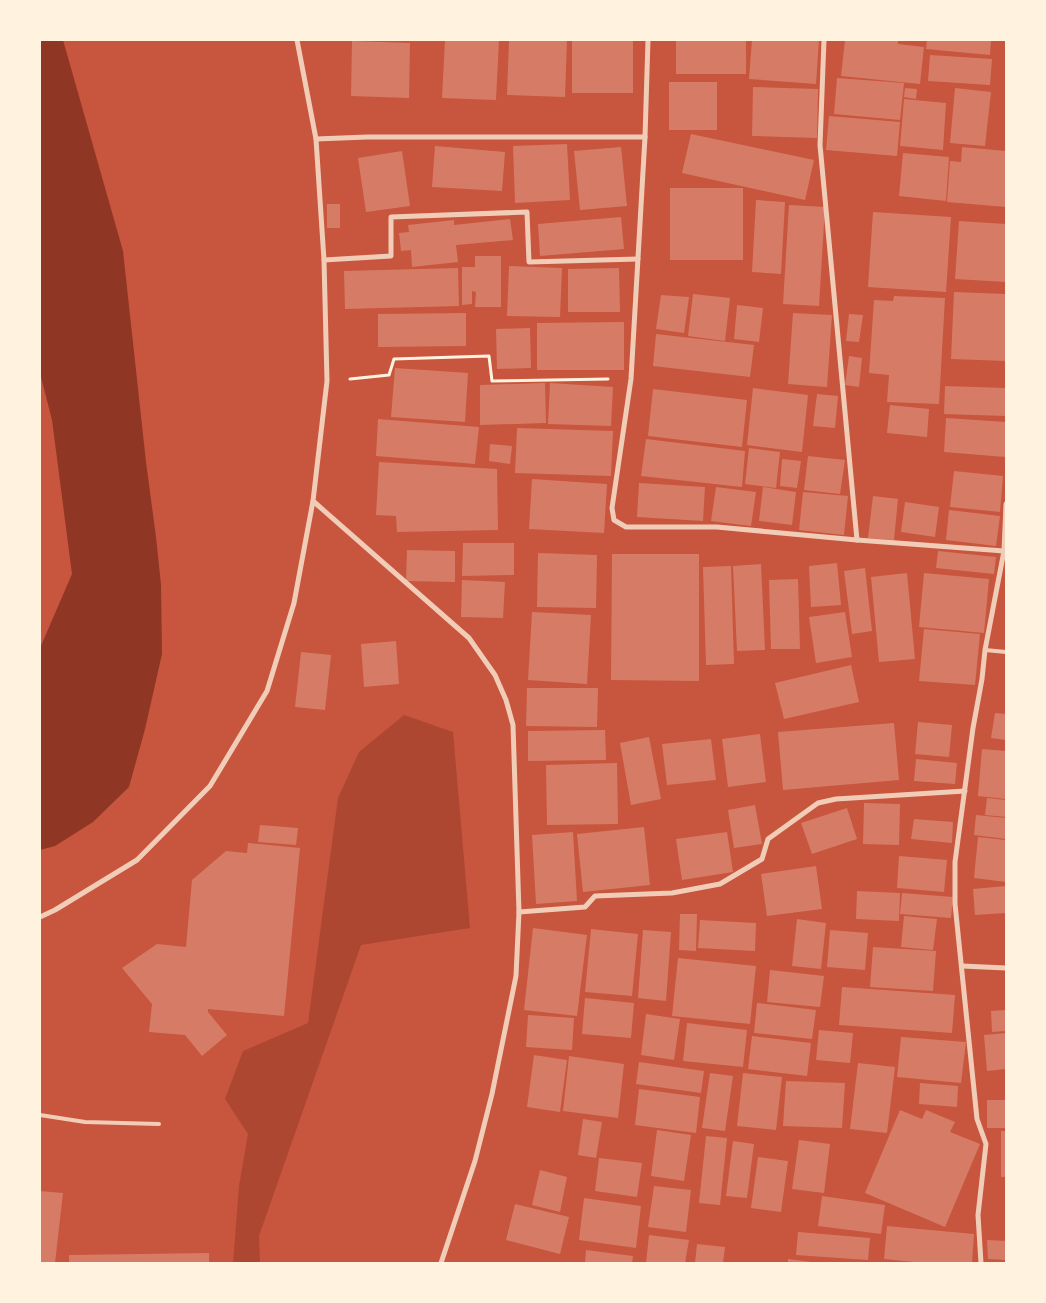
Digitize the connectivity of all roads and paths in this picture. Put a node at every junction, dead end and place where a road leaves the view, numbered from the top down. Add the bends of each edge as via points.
1 (297, 40) edge
2 (648, 40) edge
3 (824, 40) edge
4 (645, 138) junction
5 (316, 139) junction
6 (638, 259) junction
7 (324, 260) junction
8 (631, 379) junction
9 (327, 381) junction
10 (313, 501) junction
11 (1006, 504) edge
12 (857, 540) junction
13 (1004, 551) junction
14 (985, 650) junction
15 (1006, 652) edge
16 (965, 791) junction
17 (519, 912) junction
18 (40, 917) edge
19 (962, 966) junction
20 (1006, 968) edge
21 (40, 1115) edge
22 (158, 1124) dead end
23 (442, 1263) edge
24 (981, 1263) edge

1 - 5 street
2 - 4 street
3 - 12 street via 820,145
4 - 5 street
4 - 6 street
5 - 7 street
6 - 7 street via 529,262 526,212 391,217 391,256
6 - 8 street
7 - 9 street
8 - 9 path via 492,381 489,356 394,359 389,375
8 - 12 street via 612,508 614,520 626,527 717,527
9 - 10 street
10 - 17 street via 469,638 495,675 512,724
10 - 18 street via 294,602 267,691 210,786 137,860
11 - 13 street
12 - 13 street
13 - 14 street
14 - 15 lane
14 - 16 street
16 - 17 street via 836,799 818,803 768,839 762,859 720,884 672,893 595,896 586,907
16 - 19 street via 955,862
17 - 23 street via 516,976 492,1094 475,1161
19 - 20 street
19 - 24 street via 978,1119 986,1144 978,1215
21 - 22 lane via 85,1122

